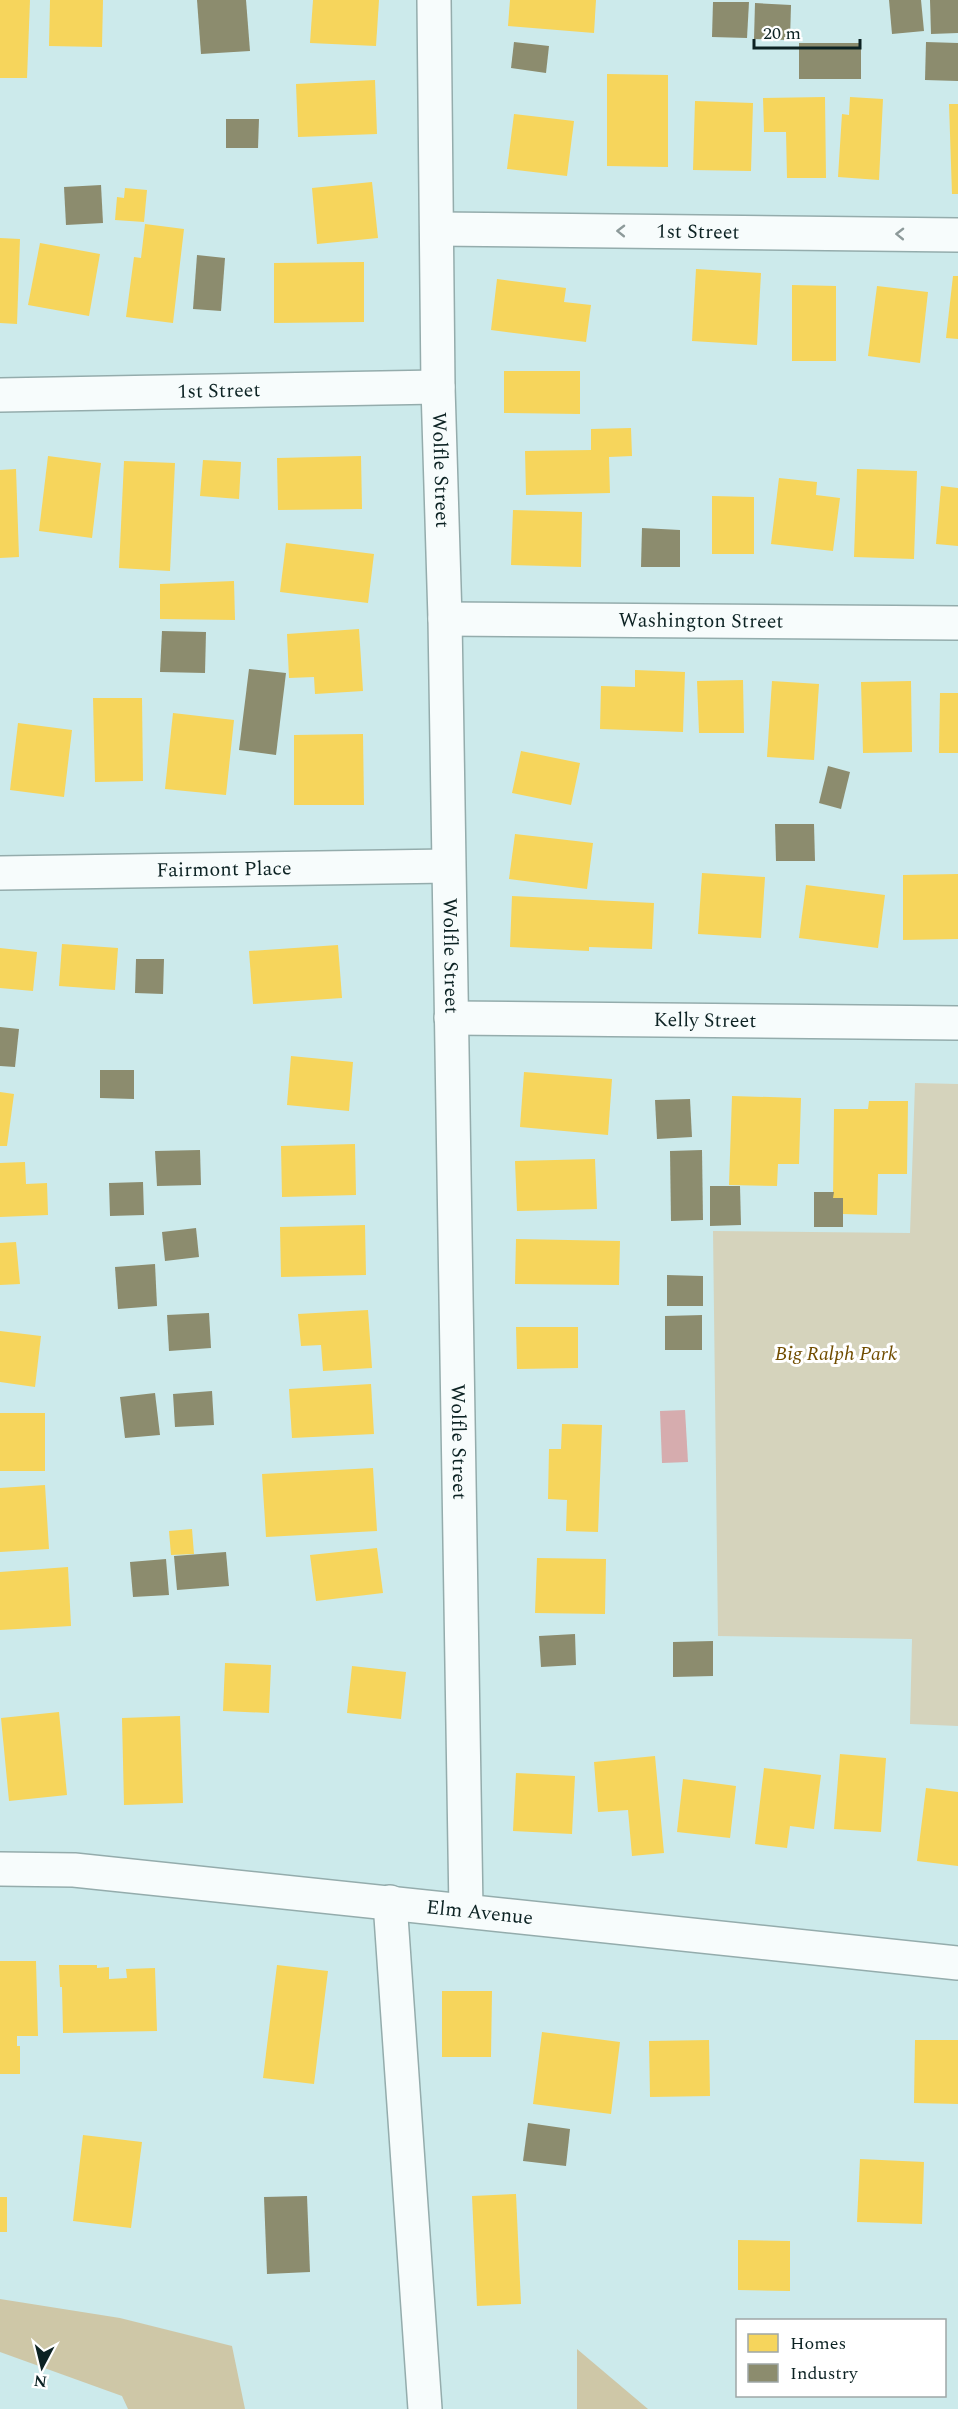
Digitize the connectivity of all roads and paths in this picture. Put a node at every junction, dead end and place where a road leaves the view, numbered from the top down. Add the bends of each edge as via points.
1 (434, 0) edge
2 (437, 229) junction
3 (958, 235) edge
4 (438, 387) junction
5 (0, 394) edge
6 (445, 619) junction
7 (958, 623) edge
8 (448, 866) junction
9 (0, 873) edge
10 (451, 1018) junction
11 (958, 1023) edge
12 (0, 1869) edge
13 (390, 1902) junction
14 (466, 1911) junction
15 (958, 1963) edge
16 (425, 2409) edge

1 - 2 street, Wolfle Street
3 -> 2 street, 1st Street
2 - 4 street, Wolfle Street
4 - 5 street, 1st Street
4 - 6 street, Wolfle Street
6 - 7 street, Washington Street
6 - 8 street, Wolfle Street
8 - 9 street, Fairmont Place
8 - 10 street, Wolfle Street
10 - 11 street, Kelly Street
10 - 14 street, Wolfle Street
12 - 13 street, Elm Avenue via 75,1870
13 - 14 street, Elm Avenue
13 - 16 street
14 - 15 street, Elm Avenue

